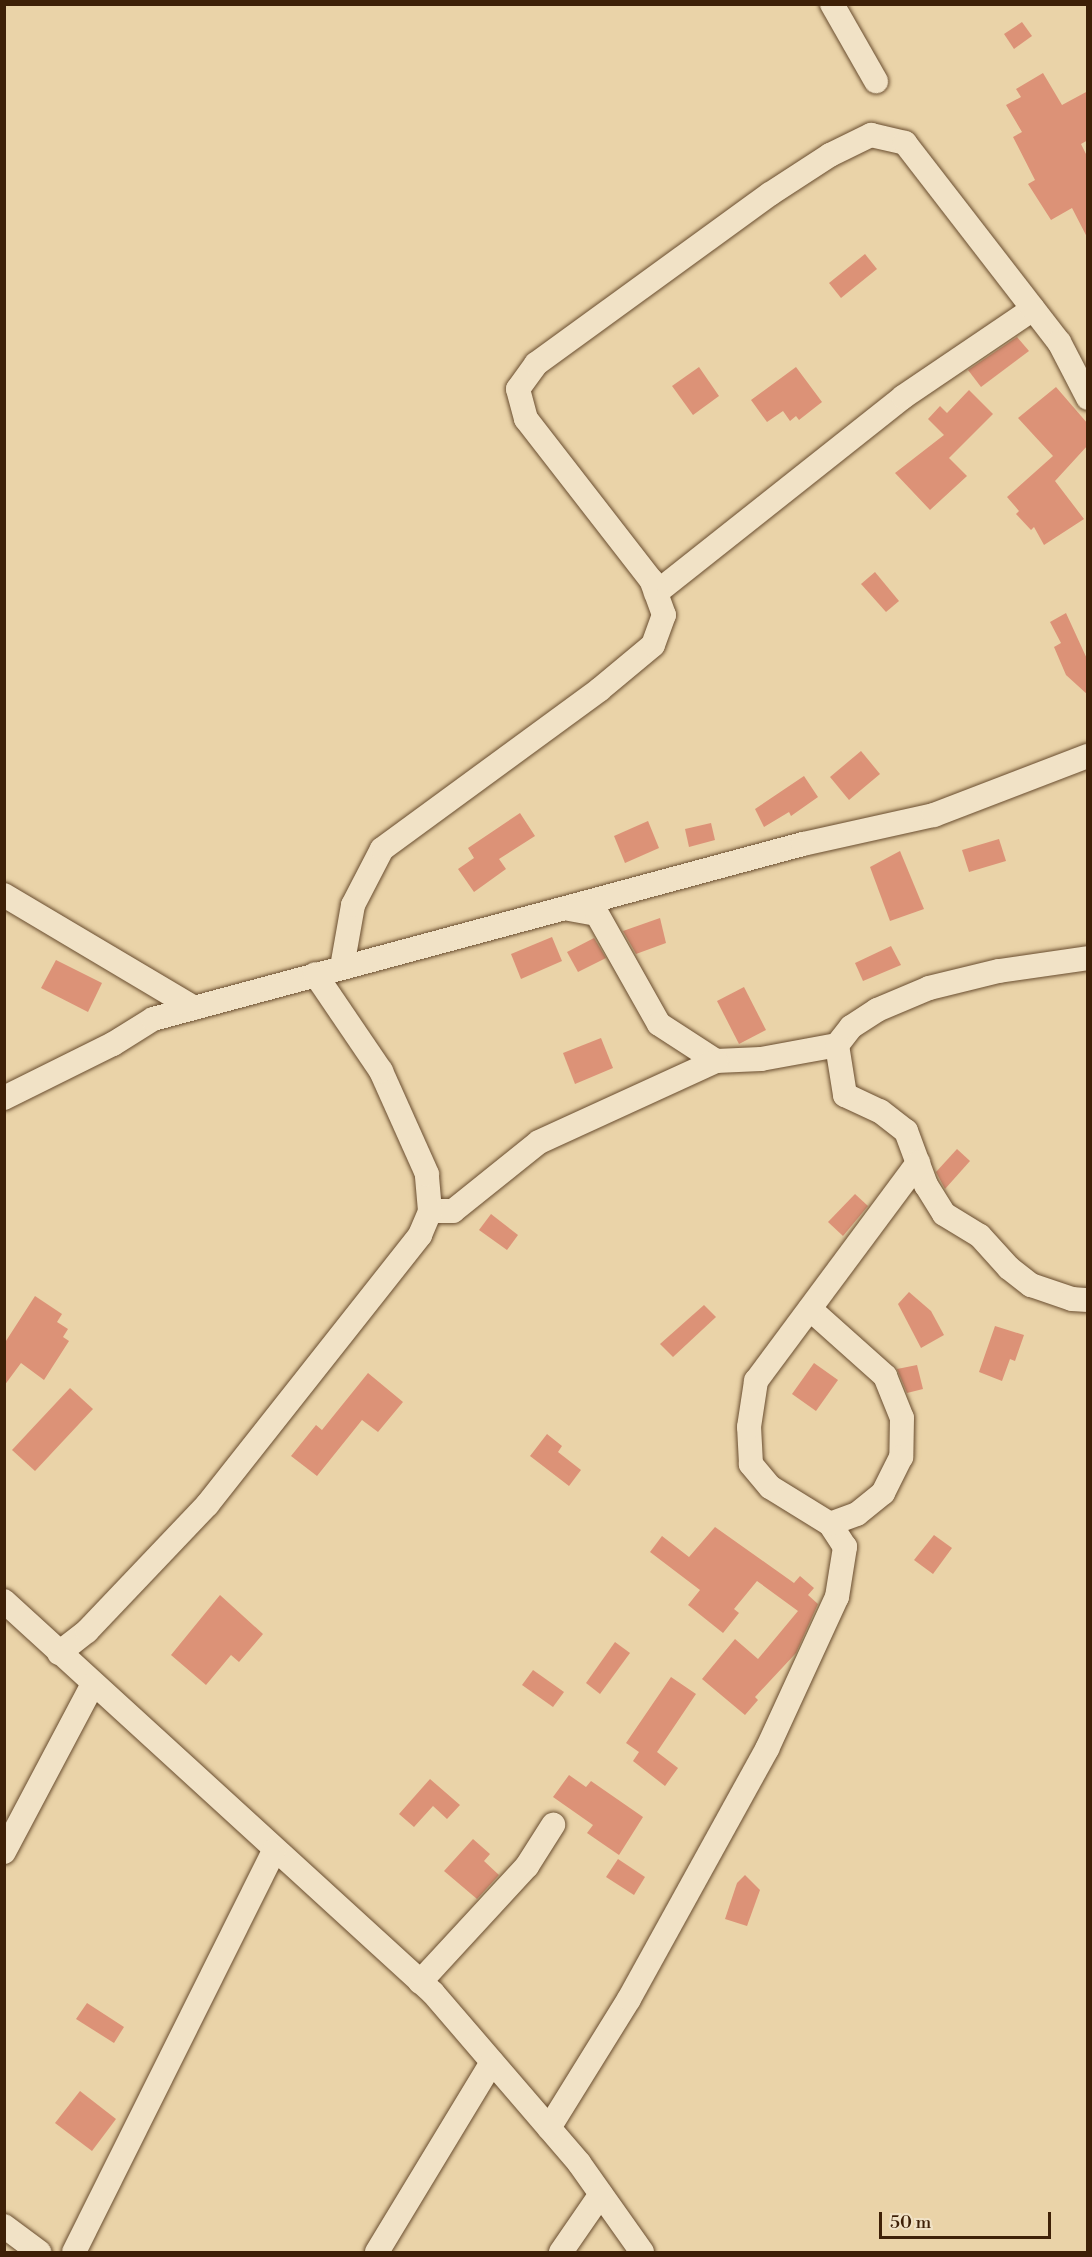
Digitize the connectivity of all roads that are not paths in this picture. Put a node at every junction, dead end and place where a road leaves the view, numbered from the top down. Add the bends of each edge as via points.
1 (832, 4) edge
2 (876, 81) dead end
3 (1033, 309) junction
4 (1088, 398) edge
5 (656, 593) junction
6 (1088, 756) edge
7 (4, 895) edge
8 (566, 909) junction
9 (1088, 958) edge
10 (342, 967) junction
11 (315, 974) junction
12 (194, 1008) junction
13 (837, 1045) junction
14 (716, 1061) junction
15 (4, 1098) edge
16 (918, 1163) junction
17 (430, 1211) junction
18 (1088, 1299) edge
19 (810, 1309) junction
20 (830, 1524) junction
21 (4, 1601) edge
22 (59, 1653) junction
23 (93, 1684) junction
24 (553, 1825) dead end
25 (274, 1851) junction
26 (4, 1852) edge
27 (420, 1982) junction
28 (492, 2062) junction
29 (549, 2128) junction
30 (601, 2194) junction
31 (4, 2226) edge
32 (39, 2253) edge
33 (74, 2253) edge
34 (377, 2253) edge
35 (561, 2253) edge
36 (642, 2253) edge

1 - 2 street
3 - 4 street via 1059,342
3 - 5 street via 903,397
3 - 5 street via 905,143 871,135 830,155 770,194 618,302 536,364 518,388 526,419 651,580
5 - 10 street via 664,615 653,645 599,690 382,849 353,905
6 - 8 street via 934,815 857,830
7 - 12 street
8 - 10 street
8 - 14 street via 597,914 659,1024
9 - 13 street via 999,971 929,988 877,1010 851,1027
10 - 11 street
11 - 12 street
11 - 17 street via 381,1071 427,1174
12 - 15 street via 153,1019 113,1044
13 - 14 street via 761,1059
13 - 16 street via 845,1095 880,1110 906,1131
14 - 17 street via 539,1142 453,1211
16 - 18 street via 944,1214 980,1236 1009,1268 1032,1286 1072,1299
16 - 19 street
17 - 22 street via 420,1235 207,1505 87,1631
19 - 20 street via 756,1381 749,1427 751,1464 770,1487
19 - 20 street via 885,1376 902,1418 901,1458 883,1493 858,1514
20 - 29 street via 845,1547 837,1597 802,1667 782,1720 629,1999
21 - 22 street
22 - 23 street
23 - 25 street
23 - 26 street
24 - 27 street via 527,1866
25 - 27 street
25 - 33 street
27 - 28 street
28 - 29 street
28 - 34 street
29 - 30 street
30 - 35 street
30 - 36 street
31 - 32 street

